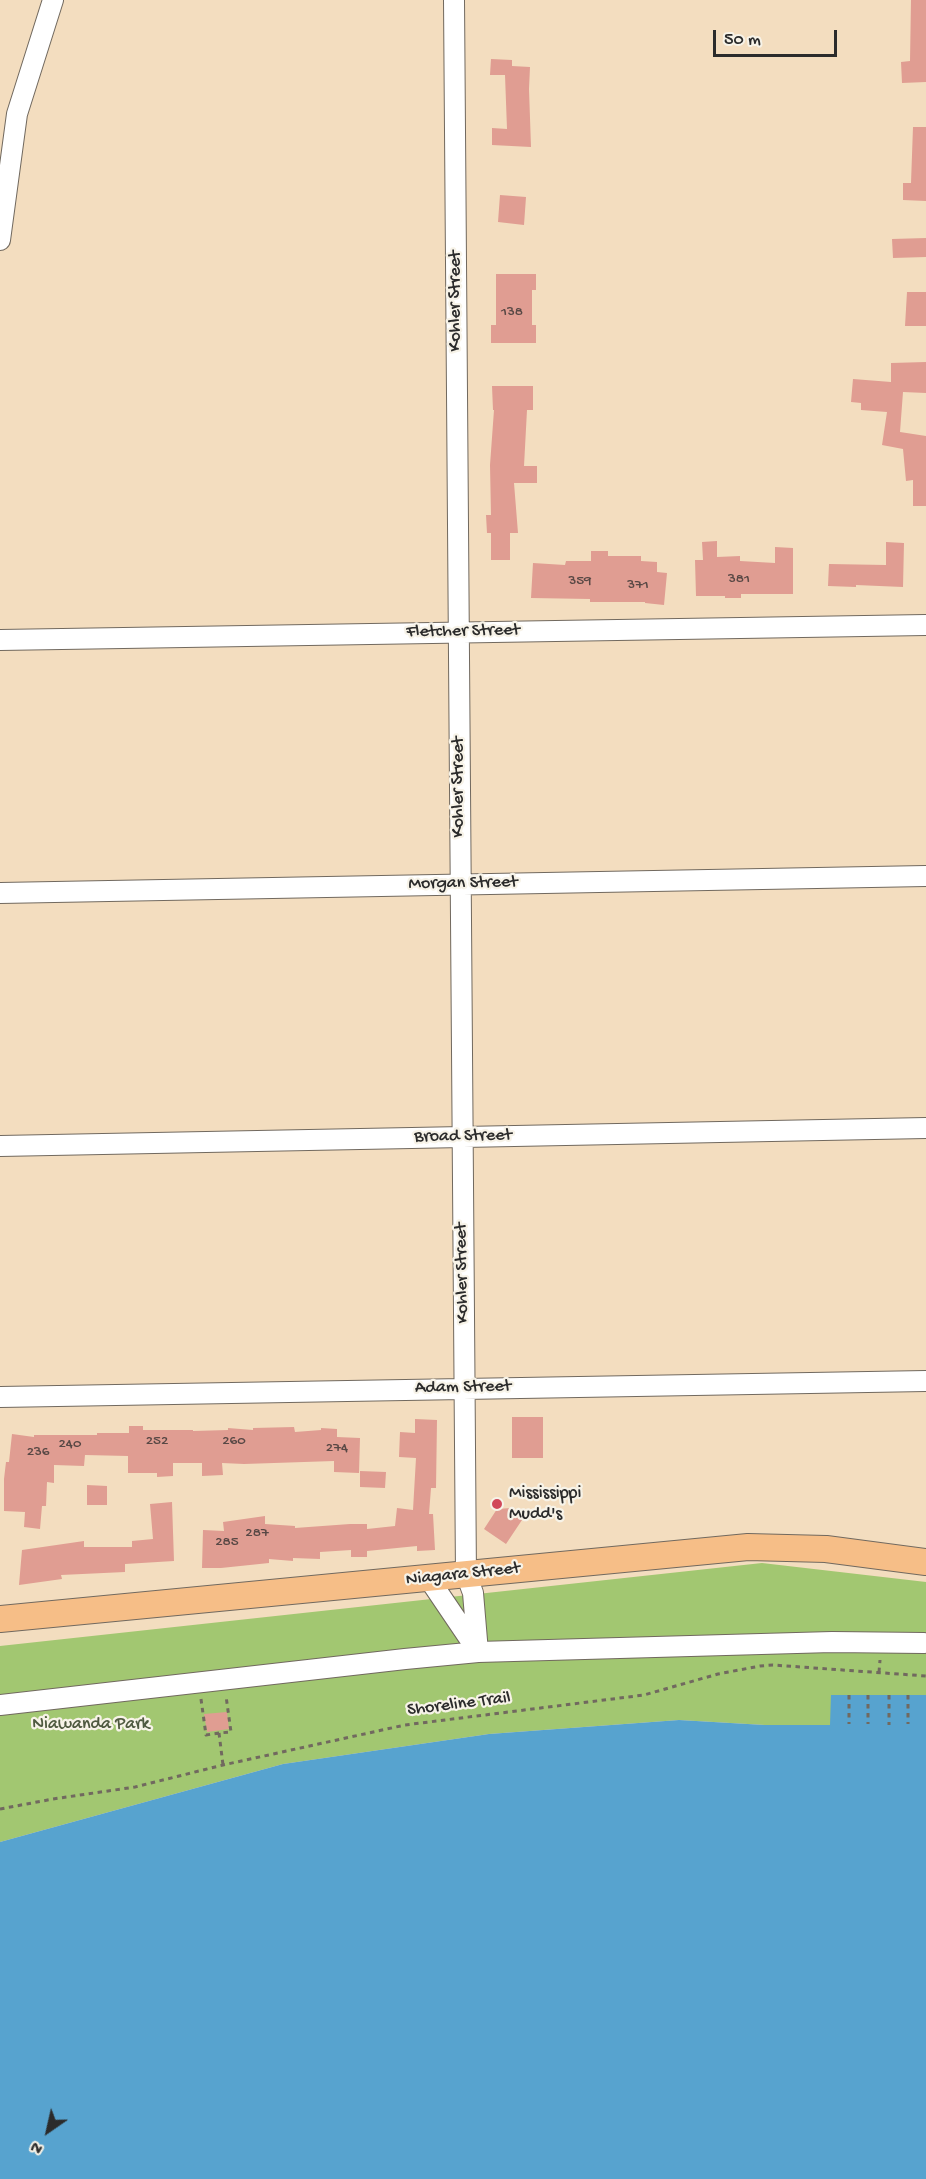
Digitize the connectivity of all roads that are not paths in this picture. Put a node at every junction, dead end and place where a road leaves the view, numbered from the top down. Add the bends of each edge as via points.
1 (53, 0) edge
2 (454, 0) edge
3 (9, 111) edge
4 (0, 240) edge
5 (926, 625) edge
6 (458, 633) junction
7 (0, 640) edge
8 (926, 876) edge
9 (460, 884) junction
10 (0, 893) edge
11 (926, 1128) edge
12 (462, 1137) junction
13 (0, 1146) edge
14 (926, 1381) edge
15 (464, 1388) junction
16 (0, 1397) edge
17 (926, 1562) edge
18 (466, 1574) junction
19 (429, 1580) junction
20 (0, 1619) edge
21 (924, 1643) dead end
22 (478, 1652) junction
23 (0, 1705) edge

1 - 3 street
2 - 6 street, Kohler Street
3 - 4 street
5 - 6 street, Fletcher Street
6 - 7 street, Fletcher Street
6 - 9 street, Kohler Street
8 - 9 street, Morgan Street
9 - 10 street, Morgan Street
9 - 12 street, Kohler Street
11 - 12 street, Broad Street
12 - 13 street, Broad Street
12 - 15 street, Kohler Street
14 - 15 street, Adam Street
15 - 16 street, Adam Street
15 - 18 street, Kohler Street
17 - 18 main road, Niagara Street via 826,1549 748,1547
18 - 19 main road, Niagara Street
18 - 22 street, Kohler Street via 473,1593
19 - 20 main road, Niagara Street
19 - 22 street
21 - 22 street
22 - 23 street

